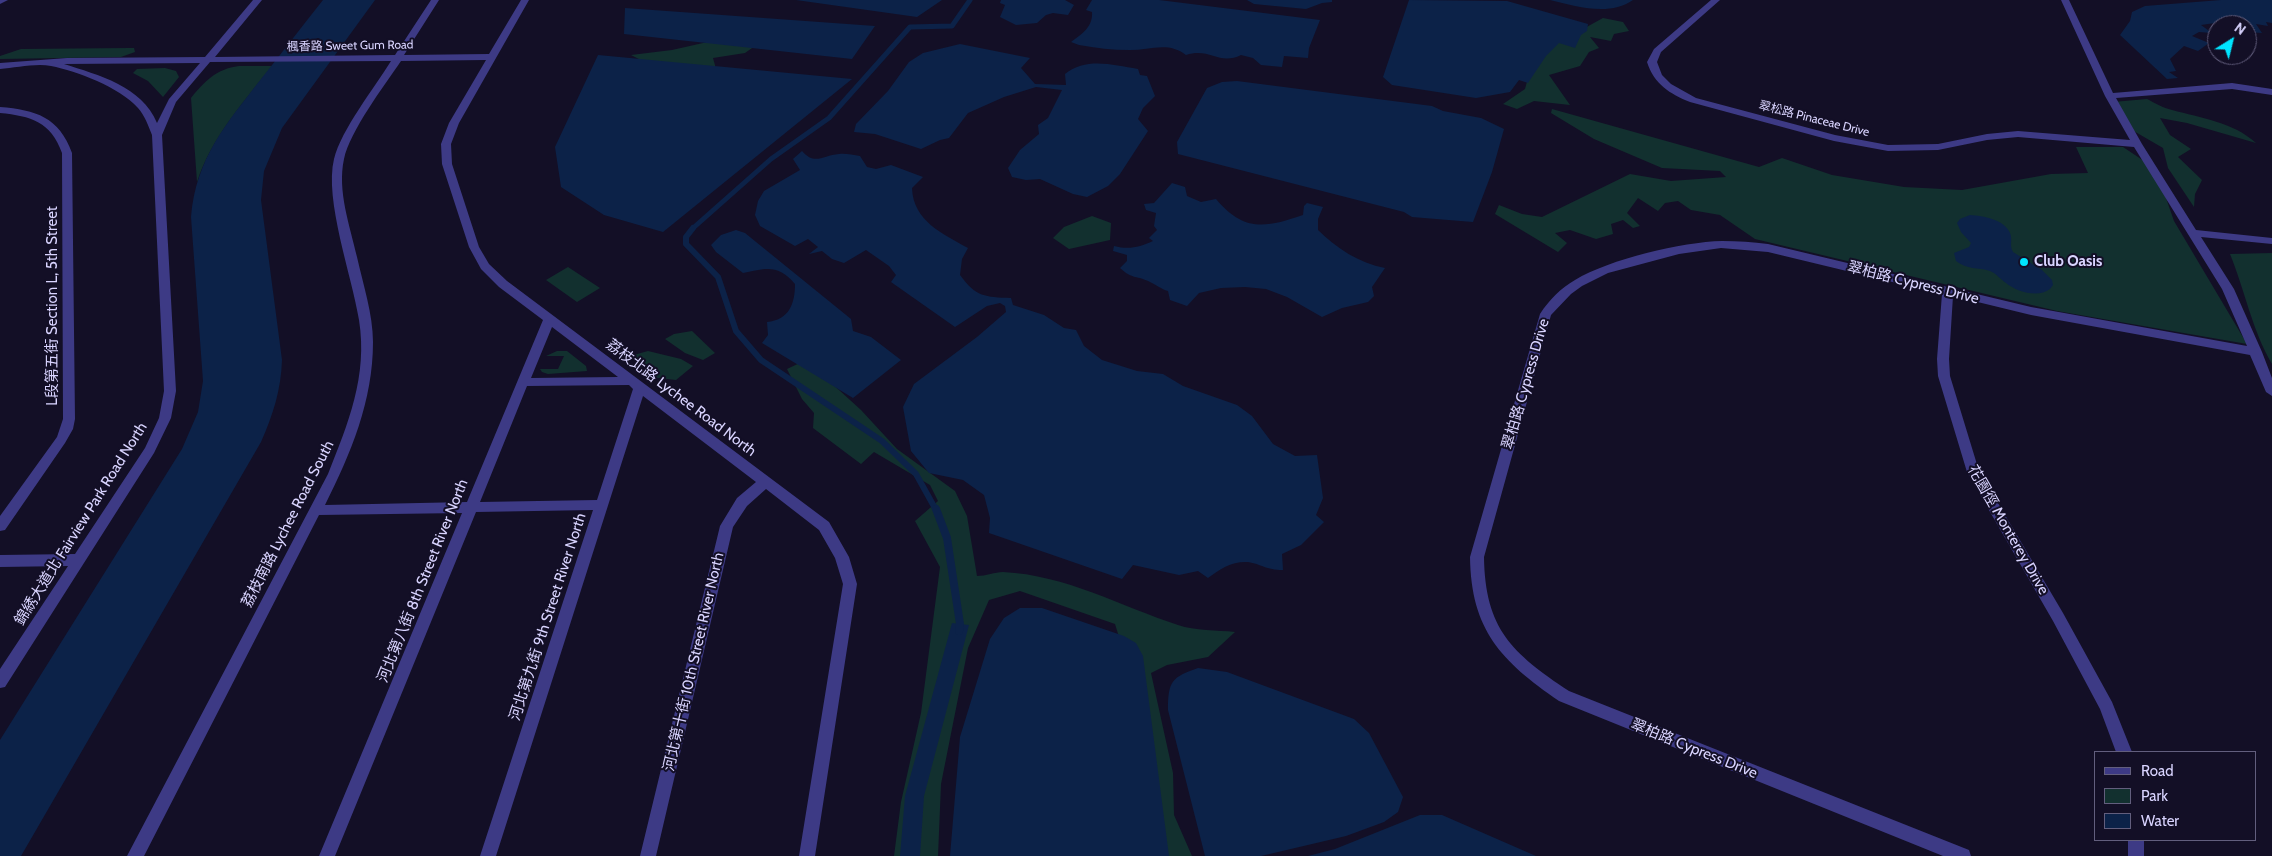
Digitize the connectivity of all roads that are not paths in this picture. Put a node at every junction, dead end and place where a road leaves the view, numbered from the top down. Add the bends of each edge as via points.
1 (4, 0) edge
2 (258, 0) edge
3 (435, 0) edge
4 (525, 0) edge
5 (1716, 0) edge
6 (2064, 0) edge
7 (0, 1) edge
8 (492, 56) junction
9 (396, 58) junction
10 (208, 60) junction
11 (49, 62) junction
12 (0, 66) edge
13 (2272, 92) edge
14 (2110, 96) junction
15 (0, 110) edge
16 (157, 135) junction
17 (2137, 144) junction
18 (2192, 233) junction
19 (2272, 241) edge
20 (1948, 292) junction
21 (549, 319) junction
22 (2256, 352) junction
23 (523, 382) junction
24 (636, 384) junction
25 (2272, 392) edge
26 (765, 482) junction
27 (602, 505) junction
28 (471, 507) junction
29 (314, 510) junction
30 (0, 526) edge
31 (79, 560) junction
32 (0, 561) edge
33 (0, 682) edge
34 (2124, 751) edge
35 (2136, 841) edge
36 (135, 856) edge
37 (327, 856) edge
38 (488, 856) edge
39 (648, 856) edge
40 (807, 856) edge
41 (1963, 856) edge
42 (2136, 856) edge

1 - 7 street
2 - 10 street
3 - 9 street, 荔枝南路 Lychee Road South
4 - 8 street, 荔枝北路 Lychee Road North
5 - 17 street, 翠松路 Pinaceae Drive via 1657,51 1652,62 1656,75 1662,81 1693,100 1843,140 1888,148 1938,147 2018,134
6 - 14 street
8 - 9 street, 楓香路 Sweet Gum Road
8 - 21 street, 荔枝北路 Lychee Road North via 449,133 447,164 479,257 493,275
9 - 10 street, 楓香路 Sweet Gum Road
9 - 29 street, 荔枝南路 Lychee Road South via 345,141 339,159 337,192 365,320 367,365 357,417 347,445
10 - 11 street, 楓香路 Sweet Gum Road
10 - 16 street via 172,101
11 - 12 street, 楓香路 Sweet Gum Road
11 - 16 street via 109,84 133,97 149,114
13 - 14 street via 2232,86
14 - 17 street
15 - 30 street, L段第五街 Section L, 5th Street via 36,117 53,126 63,138 68,152 69,419 61,440
16 - 31 street, 錦綉大道北 Fairview Park Road North via 170,383 168,404 150,450
17 - 18 street
18 - 19 street
18 - 22 street via 2228,289
20 - 22 street, 翠柏路 Cypress Drive
20 - 34 street, 花園徑 Monterey Drive via 1943,369 1966,456 2107,707
20 - 41 street, 翠柏路 Cypress Drive via 1768,248 1732,243 1693,246 1586,276 1554,302 1541,327 1477,557 1476,581 1481,606 1493,631 1535,678 1564,696
21 - 23 street, 河北第八街 8th Street River North
21 - 24 street, 荔枝北路 Lychee Road North
22 - 25 street
23 - 24 street
23 - 28 street, 河北第八街 8th Street River North
24 - 26 street, 荔枝北路 Lychee Road North
24 - 27 street, 河北第九街 9th Street River North
26 - 39 street, 河北第十街 10th Street River North via 742,502 727,526
26 - 40 street, 荔枝北路 Lychee Road North via 824,526 842,557 850,584
27 - 28 street
27 - 38 street, 河北第九街 9th Street River North
28 - 29 street
28 - 37 street, 河北第八街 8th Street River North
29 - 36 street, 荔枝南路 Lychee Road South
31 - 32 street
31 - 33 street, 錦綉大道北 Fairview Park Road North
35 - 42 street

